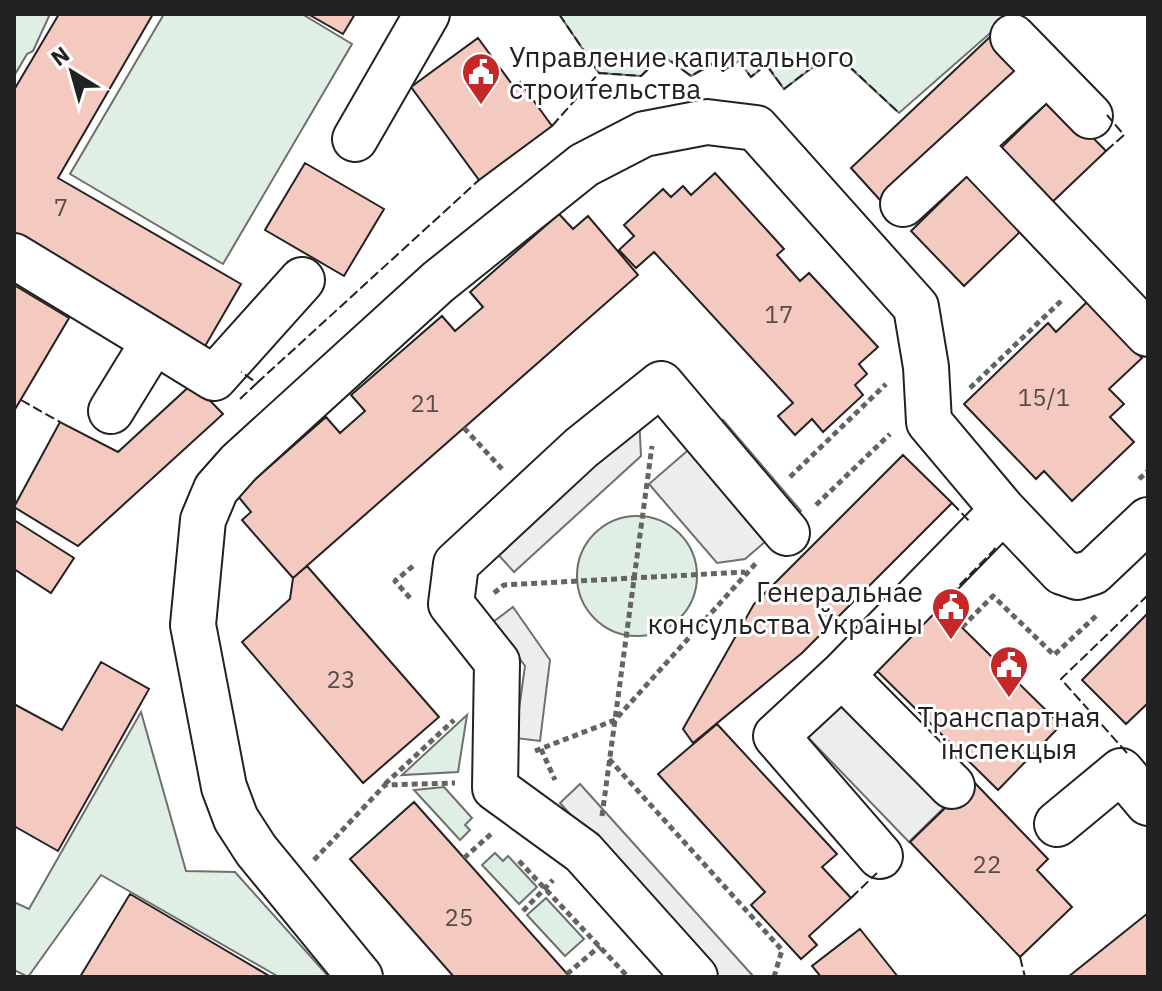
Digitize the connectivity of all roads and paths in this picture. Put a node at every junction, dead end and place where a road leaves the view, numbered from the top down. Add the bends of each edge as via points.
1 (427, 14) edge
2 (1013, 37) dead end
3 (1047, 72) junction
4 (1090, 116) dead end
5 (355, 139) dead end
6 (968, 145) junction
7 (903, 204) dead end
8 (14, 256) edge
9 (302, 280) dead end
10 (1067, 295) dead end
11 (1148, 334) edge
12 (154, 341) junction
13 (894, 375) dead end
14 (961, 397) dead end
15 (636, 403) junction
16 (111, 411) dead end
17 (464, 428) dead end
18 (1148, 471) edge
19 (511, 479) dead end
20 (786, 480) dead end
21 (1143, 500) edge
22 (1003, 510) junction
23 (787, 533) joint
24 (746, 572) junction
25 (635, 576) junction
26 (463, 619) junction
27 (842, 675) junction
28 (465, 710) dead end
29 (615, 720) junction
30 (541, 749) junction
31 (609, 759) junction
32 (479, 782) junction
33 (453, 784) junction
34 (385, 785) junction
35 (952, 786) dead end
36 (560, 792) dead end
37 (1148, 803) edge
38 (483, 820) dead end
39 (1057, 824) dead end
40 (493, 832) junction
41 (503, 843) dead end
42 (583, 852) junction
43 (514, 855) dead end
44 (880, 856) dead end
45 (464, 858) dead end
46 (307, 868) dead end
47 (545, 888) junction
48 (523, 911) dead end
49 (600, 946) junction
50 (567, 974) dead end
51 (360, 977) edge
52 (628, 977) edge
53 (695, 977) edge
54 (774, 977) edge

1 - 5 street
2 - 3 street
3 - 4 street
3 - 6 street
6 - 7 street
6 - 11 street
8 - 12 street
9 - 12 street via 214,378
10 - 14 path
12 - 16 street
13 - 20 path
15 - 23 street via 661,384
15 - 25 path via 655,422
15 - 26 street via 456,564 451,604
17 - 19 path
18 - 21 path
21 - 22 street via 1093,572 1077,577 1062,572
22 - 27 street
22 - 51 street via 929,422 916,307 756,128 707,122 644,134 584,165 438,282 239,463 216,489 203,520 193,625 224,787 256,850
23 - 24 path
24 - 25 path
24 - 29 path
25 - 26 path via 504,585
25 - 29 path
26 - 32 street via 497,662
27 - 35 street
27 - 44 street via 776,736
28 - 34 path
29 - 30 path
29 - 31 path
30 - 32 path
30 - 36 path
31 - 42 path via 601,822
31 - 54 path via 782,950
32 - 33 path
32 - 33 path
32 - 42 street
33 - 34 path
34 - 46 path
37 - 39 street via 1121,771
38 - 40 path
40 - 41 path
40 - 45 path
42 - 47 path
42 - 53 street
43 - 47 path
47 - 48 path
47 - 49 path
49 - 50 path
49 - 52 path

